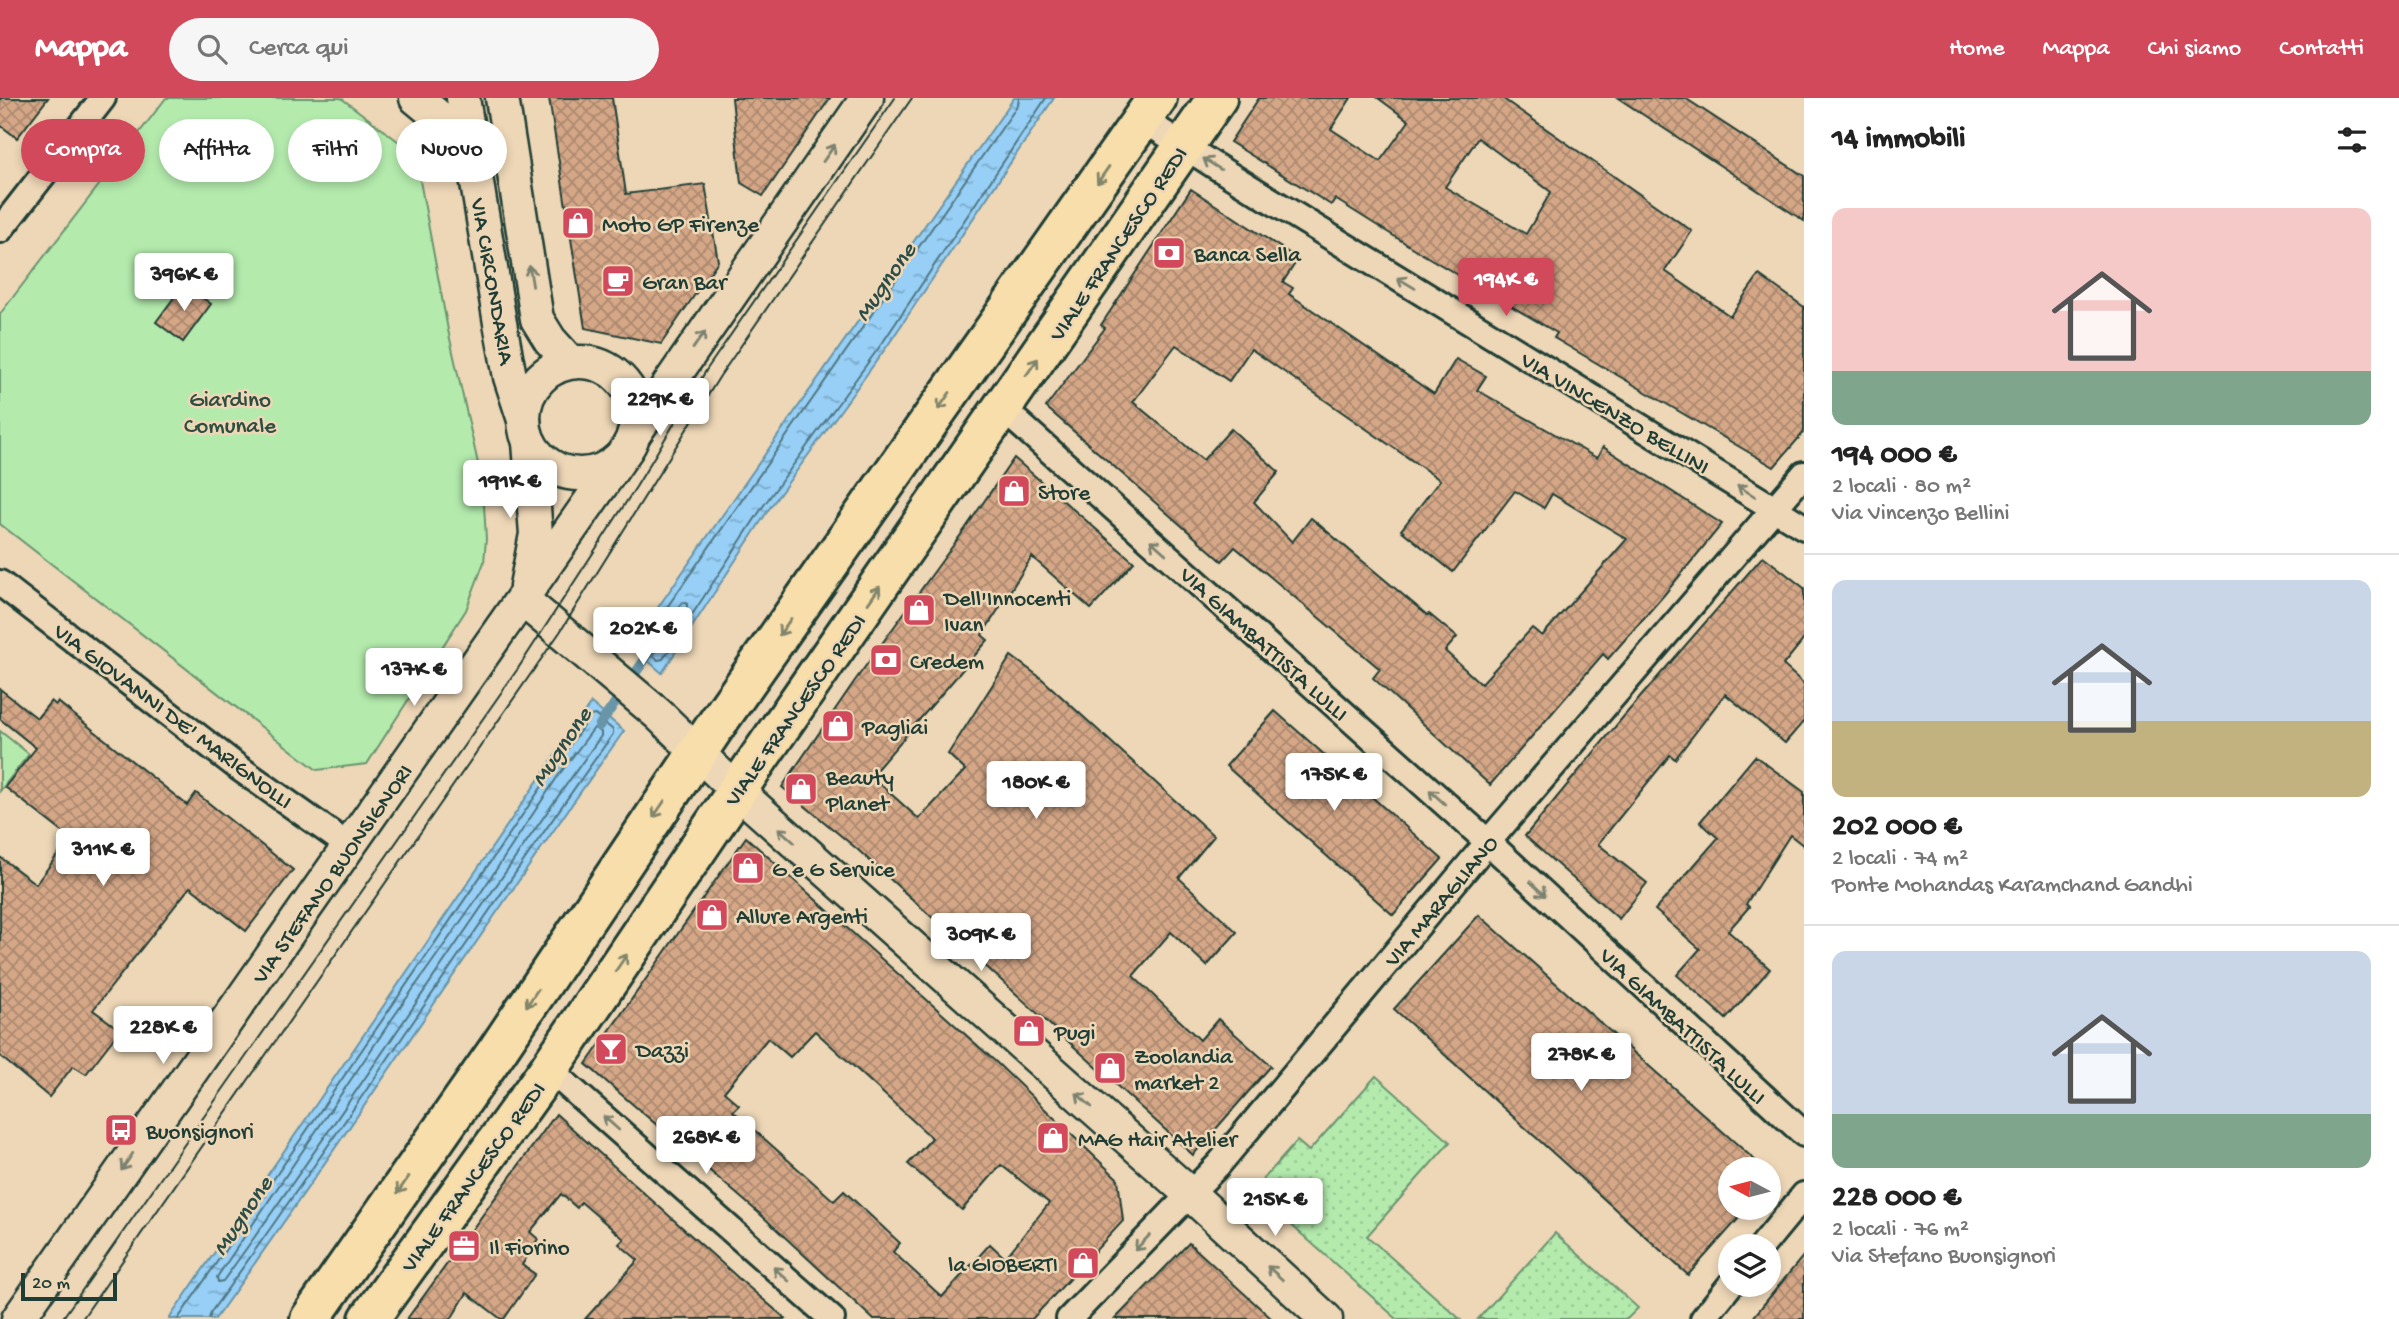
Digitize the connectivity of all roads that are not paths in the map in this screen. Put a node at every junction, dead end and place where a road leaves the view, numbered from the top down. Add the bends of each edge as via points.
1 (103, 98) edge
2 (416, 98) edge
3 (463, 98) edge
4 (502, 98) edge
5 (867, 98) edge
6 (1217, 98) edge
7 (1149, 108) edge
8 (441, 119) edge
9 (466, 119) edge
10 (1183, 146) junction
11 (476, 182) edge
12 (1, 228) edge
13 (570, 362) junction
14 (1003, 409) junction
15 (527, 432) junction
16 (630, 443) junction
17 (1804, 474) edge
18 (1775, 509) junction
19 (1804, 527) edge
20 (0, 583) edge
21 (523, 600) junction
22 (698, 753) junction
23 (737, 791) junction
24 (1488, 842) junction
25 (349, 846) junction
26 (549, 1069) junction
27 (1804, 1135) edge
28 (1190, 1195) junction
29 (1804, 1195) edge
30 (1772, 1234) edge
31 (1721, 1297) edge
32 (18, 1319) edge
33 (310, 1319) edge
34 (369, 1319) edge
35 (832, 1319) edge
36 (1069, 1319) edge
37 (1326, 1319) edge
38 (1703, 1319) edge

1 - 12 street
2 - 8 street
3 - 9 street, VIA CIRCONDARIA
13 -> 4 street, VIA CIRCONDARIA via 537,319
16 -> 5 street, VIA STEFANO BUONSIGNORI
6 - 10 main road, VIALE FRANCESCO REDI
7 - 10 street, VIA VINCENZO BELLINI
7 -> 22 main road
14 -> 10 main road, VIALE FRANCESCO REDI
18 -> 10 street, VIA VINCENZO BELLINI
11 - 15 street, VIA CIRCONDARIA via 510,377
13 - 15 street, VIA CIRCONDARIA via 538,380 525,404
13 - 16 street via 597,364 620,377 636,410
23 -> 14 main road, VIALE FRANCESCO REDI
24 -> 14 street, VIA GIAMBATTISTA LULLI
15 - 16 street, VIA CIRCONDARIA via 537,454 548,464 575,474 604,469
15 - 21 street, VIA STEFANO BUONSIGNORI via 536,534
16 - 21 street, VIA STEFANO BUONSIGNORI
17 - 18 street, VIA MARAGLIANO
18 - 19 street, VIA VINCENZO BELLINI
18 - 24 street, VIA MARAGLIANO
20 - 25 street, VIA GIOVANNI DE' MARIGNOLLI via 239,768
21 - 22 street
21 - 25 street, VIA STEFANO BUONSIGNORI
22 - 23 street
22 -> 33 main road
26 -> 23 main road, VIALE FRANCESCO REDI
28 -> 23 street
24 -> 27 street, VIA GIAMBATTISTA LULLI
24 - 28 street, VIA MARAGLIANO
25 -> 32 street, VIA STEFANO BUONSIGNORI
26 - 34 main road, VIALE FRANCESCO REDI
35 -> 26 street
28 -> 36 street, VIA MARAGLIANO
37 -> 28 street
29 - 30 street
31 - 38 street

